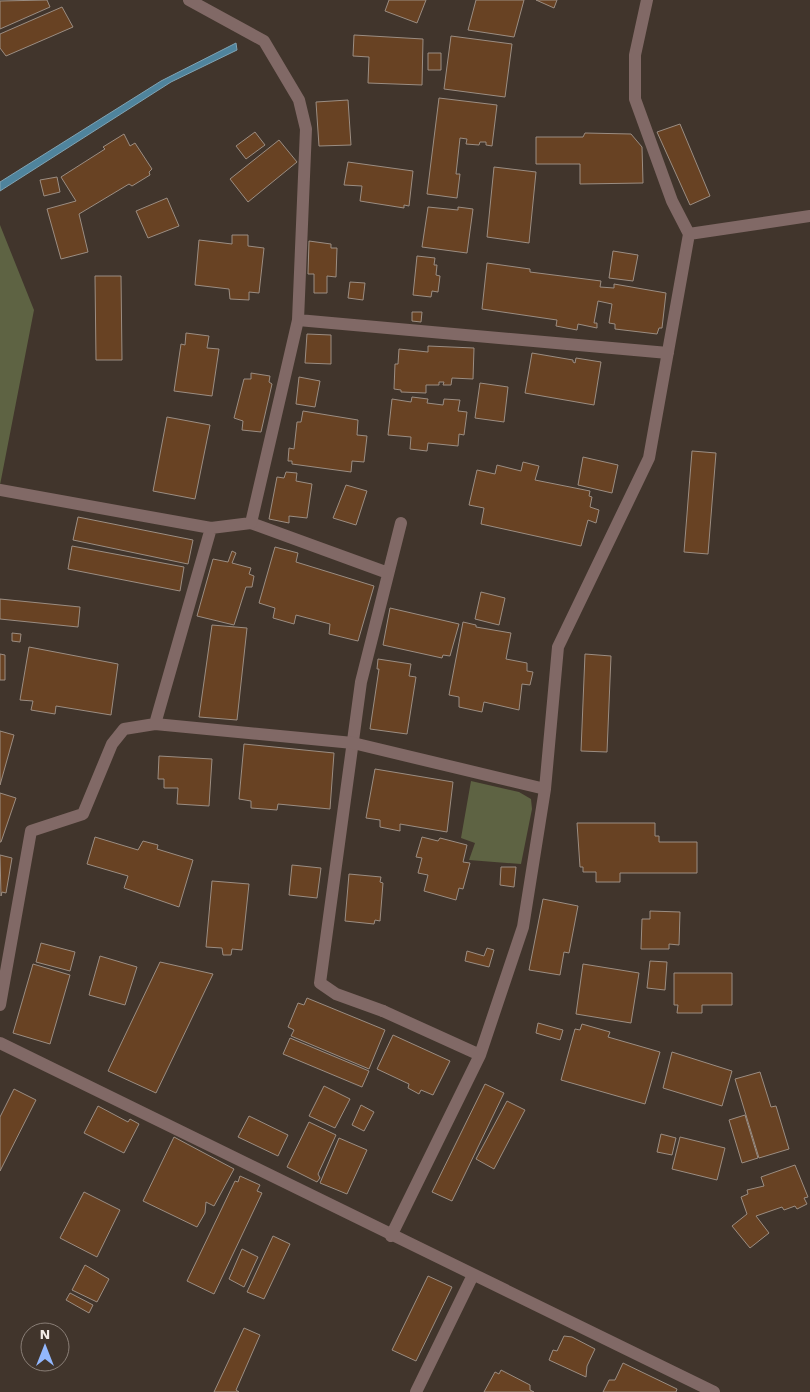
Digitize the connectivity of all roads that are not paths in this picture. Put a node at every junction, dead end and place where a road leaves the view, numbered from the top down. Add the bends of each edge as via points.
1 (188, 0) edge
2 (647, 0) edge
3 (810, 216) edge
4 (689, 234) junction
5 (298, 320) junction
6 (668, 353) junction
7 (0, 490) edge
8 (251, 523) junction
9 (401, 523) dead end
10 (211, 528) junction
11 (388, 572) junction
12 (155, 724) junction
13 (353, 743) junction
14 (545, 789) junction
15 (0, 1005) edge
16 (0, 1043) edge
17 (480, 1055) junction
18 (392, 1236) junction
19 (473, 1275) junction
20 (416, 1392) edge
21 (714, 1392) edge

1 - 5 street via 264,41 299,100 306,129 306,169
2 - 4 street via 635,55 636,99 672,201
3 - 4 street
4 - 6 street
5 - 6 street
5 - 8 street
6 - 14 street via 649,458 558,647
7 - 10 street
8 - 10 street
8 - 11 street
9 - 11 street
10 - 12 street
11 - 13 street via 361,682
12 - 13 street
12 - 15 street via 124,729 112,744 83,814 31,831
13 - 14 street
13 - 17 street via 320,983 336,994
14 - 17 street via 523,927
16 - 18 street
17 - 18 street
18 - 19 street
19 - 20 street
19 - 21 street

